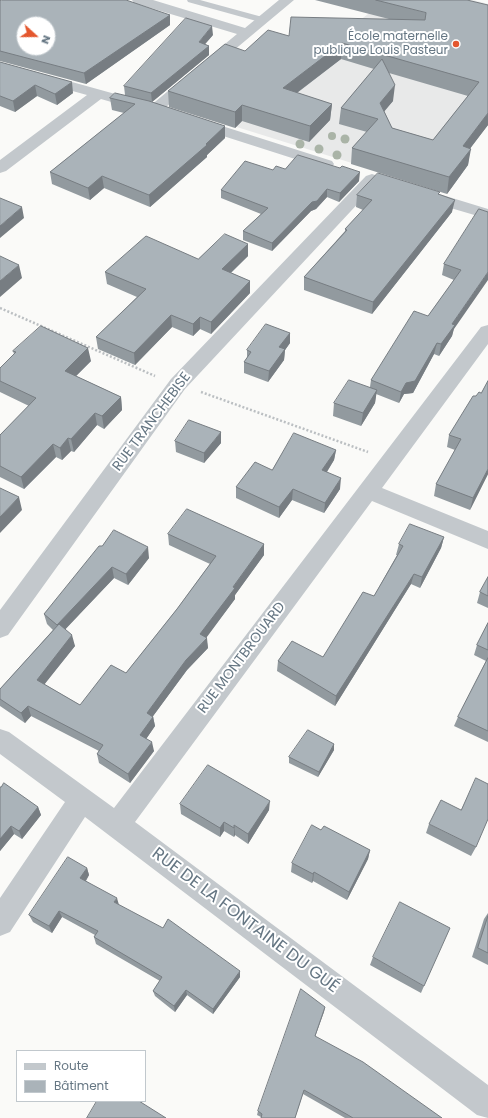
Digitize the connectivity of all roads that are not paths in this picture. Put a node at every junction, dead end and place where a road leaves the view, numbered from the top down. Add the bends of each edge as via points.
1 (139, 0) edge
2 (191, 0) edge
3 (287, 0) edge
4 (263, 20) junction
5 (247, 33) junction
6 (0, 66) edge
7 (98, 94) junction
8 (155, 110) junction
9 (0, 168) edge
10 (337, 168) edge
11 (372, 179) edge
12 (408, 190) edge
13 (488, 214) edge
14 (488, 331) edge
15 (368, 491) junction
16 (488, 540) edge
17 (0, 628) edge
18 (0, 740) edge
19 (82, 799) junction
20 (117, 825) junction
21 (0, 922) edge
22 (488, 1104) edge

1 - 5 street
2 - 4 lane
3 - 4 street
4 - 5 street
5 - 8 street
6 - 7 street
7 - 8 street
7 - 9 street
8 - 10 street
11 - 17 street, RUE TRANCHEBISE via 178,384
12 - 13 street
14 - 15 street, RUE MONTBROUARD
15 - 16 street
15 - 20 street, RUE MONTBROUARD
18 - 19 street, RUE DE LA FONTAINE DU GUÉ
19 - 20 street, RUE DE LA FONTAINE DU GUÉ
19 - 21 street
20 - 22 street, RUE DE LA FONTAINE DU GUÉ

